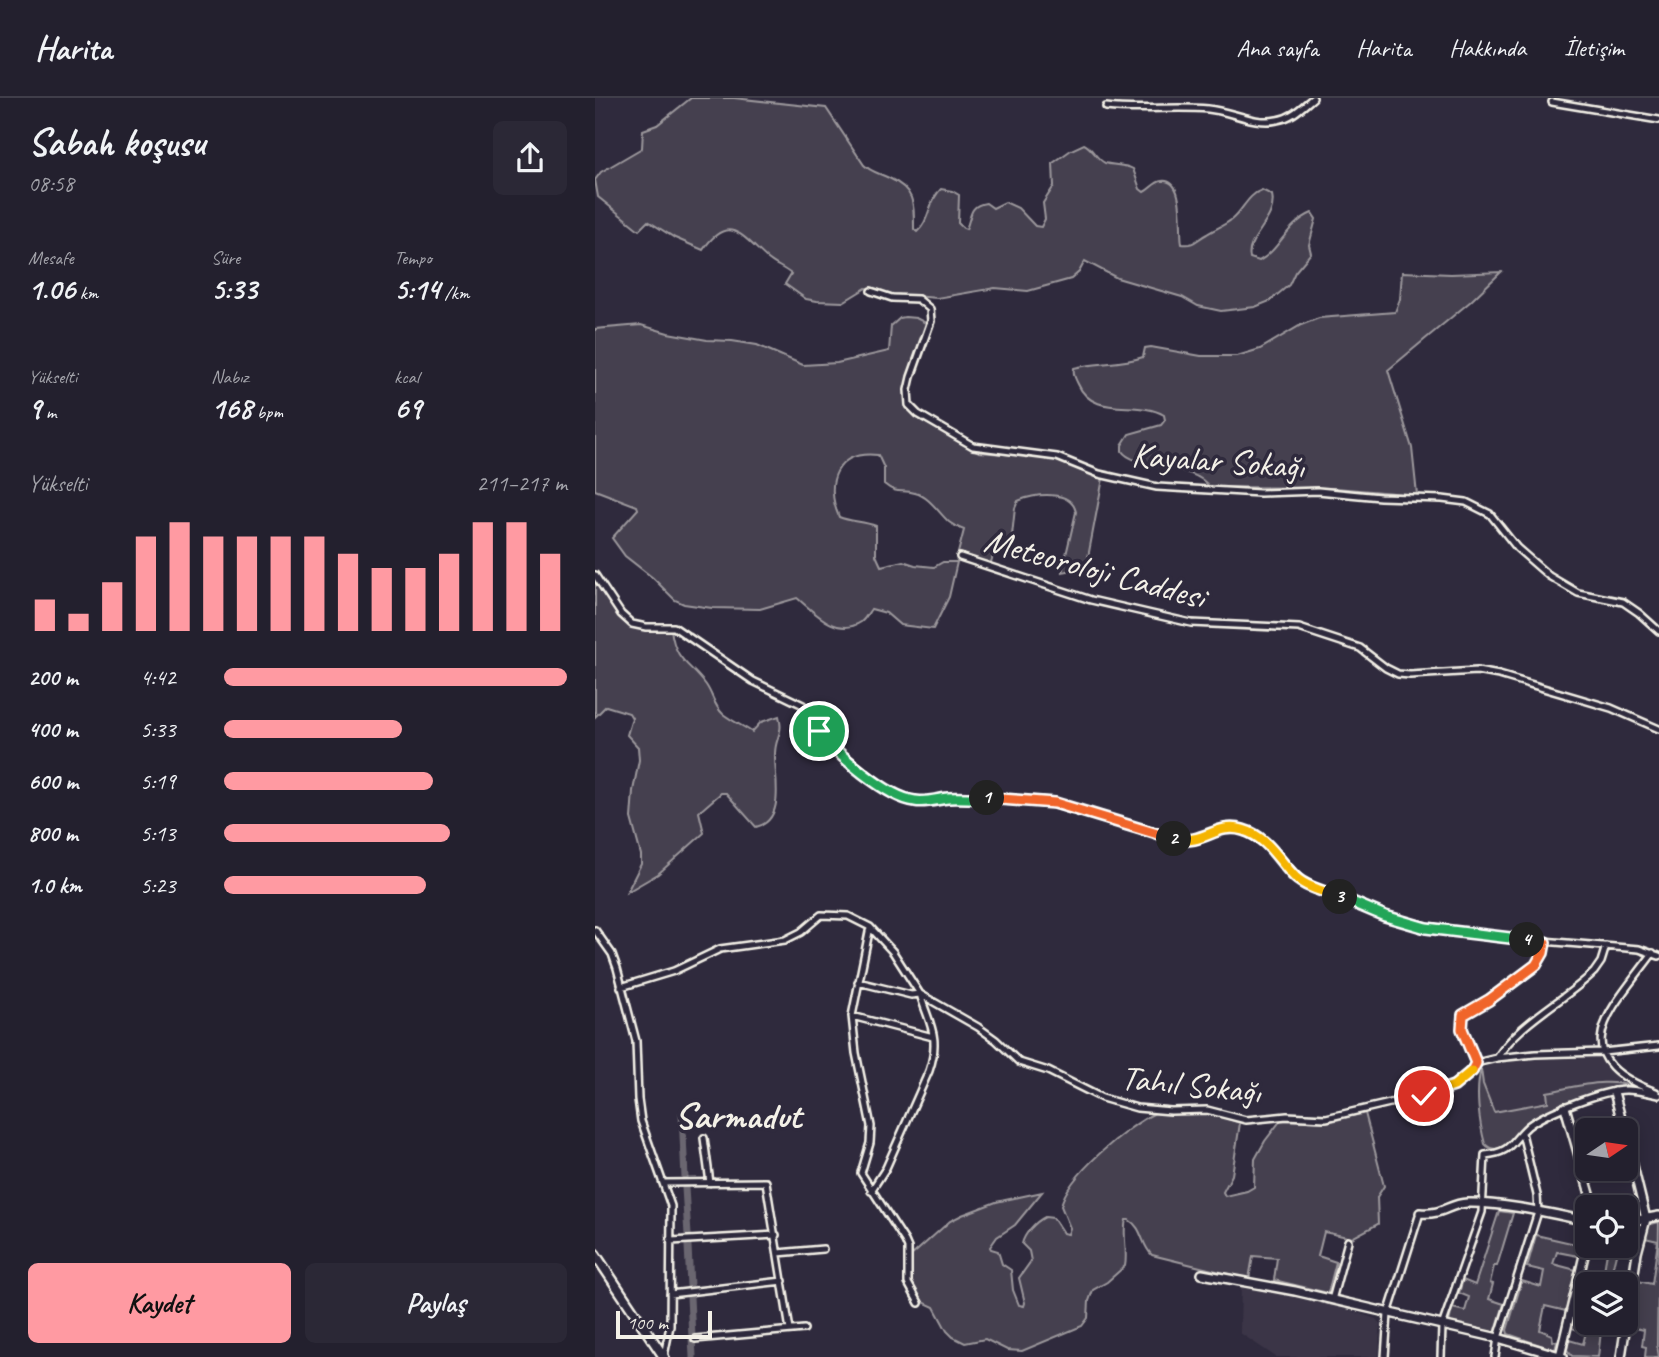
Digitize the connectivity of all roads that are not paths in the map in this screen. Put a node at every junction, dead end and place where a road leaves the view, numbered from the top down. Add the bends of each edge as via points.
1 (1313, 98) edge
2 (1552, 102) dead end
3 (1106, 107) dead end
4 (1659, 120) edge
5 (871, 291) dead end
6 (960, 557) dead end
7 (595, 575) edge
8 (1659, 631) edge
9 (1659, 729) edge
10 (870, 927) junction
11 (595, 930) edge
12 (1545, 942) junction
13 (1606, 946) junction
14 (1656, 955) edge
15 (858, 982) junction
16 (621, 987) junction
17 (920, 994) junction
18 (852, 1016) junction
19 (933, 1037) junction
20 (1659, 1046) edge
21 (1603, 1052) junction
22 (1497, 1058) junction
23 (1476, 1063) junction
24 (1614, 1092) junction
25 (1659, 1094) edge
26 (1565, 1107) junction
27 (1621, 1118) edge
28 (1522, 1133) junction
29 (704, 1138) dead end
30 (1637, 1181) edge
31 (664, 1182) junction
32 (711, 1183) junction
33 (871, 1191) junction
34 (1590, 1195) edge
35 (1483, 1204) junction
36 (1538, 1212) junction
37 (1420, 1213) joint
38 (1659, 1216) edge
39 (1575, 1219) edge
40 (1646, 1219) junction
41 (1638, 1220) edge
42 (776, 1235) junction
43 (671, 1241) junction
44 (1348, 1241) dead end
45 (823, 1249) dead end
46 (778, 1253) junction
47 (595, 1254) edge
48 (1584, 1258) edge
49 (1202, 1274) dead end
50 (783, 1281) junction
51 (670, 1294) junction
52 (1332, 1300) junction
53 (919, 1303) dead end
54 (1388, 1314) junction
55 (1442, 1326) junction
56 (804, 1329) dead end
57 (790, 1330) junction
58 (1498, 1338) junction
59 (695, 1339) dead end
60 (664, 1356) edge
61 (1385, 1357) edge
62 (1441, 1357) edge
63 (1495, 1357) edge
64 (1561, 1357) edge
65 (1621, 1357) edge

1 - 3 street via 1286,118 1271,121 1212,109
2 - 4 street
5 - 8 street, Kayalar Sokağı via 918,299 930,309 931,321 908,390 909,405 973,446 1056,457 1099,474 1157,487 1318,491 1466,502 1490,514 1527,558 1561,584 1578,593 1623,602
6 - 9 street, Meteoroloji Caddesi via 1091,600 1181,621 1299,628 1360,648 1398,674 1469,671 1499,675 1611,708
7 - 12 street via 626,619 639,626 674,627 753,681 796,700 838,751 882,788 901,797 919,802 952,798 1047,802 1185,841 1224,828 1242,829 1268,845 1301,881 1385,916 1441,930
10 - 15 street
10 - 16 street via 848,916 821,915 785,940 720,949 674,971
10 - 17 street, Tahıl Sokağı via 893,951
11 - 16 street via 612,954
12 - 13 street
12 - 23 street via 1536,965 1463,1015 1462,1029
13 - 14 street
13 - 22 street via 1594,972 1521,1029
14 - 21 street via 1605,1019
15 - 17 street
15 - 18 street
16 - 31 street via 636,1041 641,1121
17 - 19 street
17 - 23 street, Tahıl Sokağı via 978,1027 1019,1062 1137,1108 1207,1110 1246,1120 1333,1117 1437,1092 1463,1080
18 - 19 street
18 - 33 street via 871,1126 861,1173
19 - 33 street via 929,1071
20 - 21 street, Tahıl Sokağı
21 - 22 street, Tahıl Sokağı
21 - 25 street via 1618,1073
22 - 23 street, Tahıl Sokağı
24 - 25 street
24 - 26 street
24 - 27 street
26 - 28 street
26 - 34 street
28 - 35 street via 1508,1149 1485,1155
28 - 36 street
29 - 32 street
30 - 40 street
31 - 32 street
31 - 43 street via 671,1206
32 - 42 street via 766,1182
33 - 53 street via 905,1241 908,1283
35 - 36 street
35 - 37 street
35 - 55 street
36 - 39 street
36 - 58 street
37 - 54 street
38 - 40 street
40 - 41 street
40 - 65 street
42 - 43 street
42 - 46 street
43 - 51 street
44 - 52 street
45 - 46 street
46 - 50 street
47 - 60 main road
48 - 64 street
49 - 52 street
50 - 51 street
50 - 57 street
51 - 60 street
52 - 54 street
54 - 55 street
54 - 61 street
55 - 58 street
55 - 62 street
56 - 57 street
57 - 59 street
58 - 63 street
58 - 64 street

